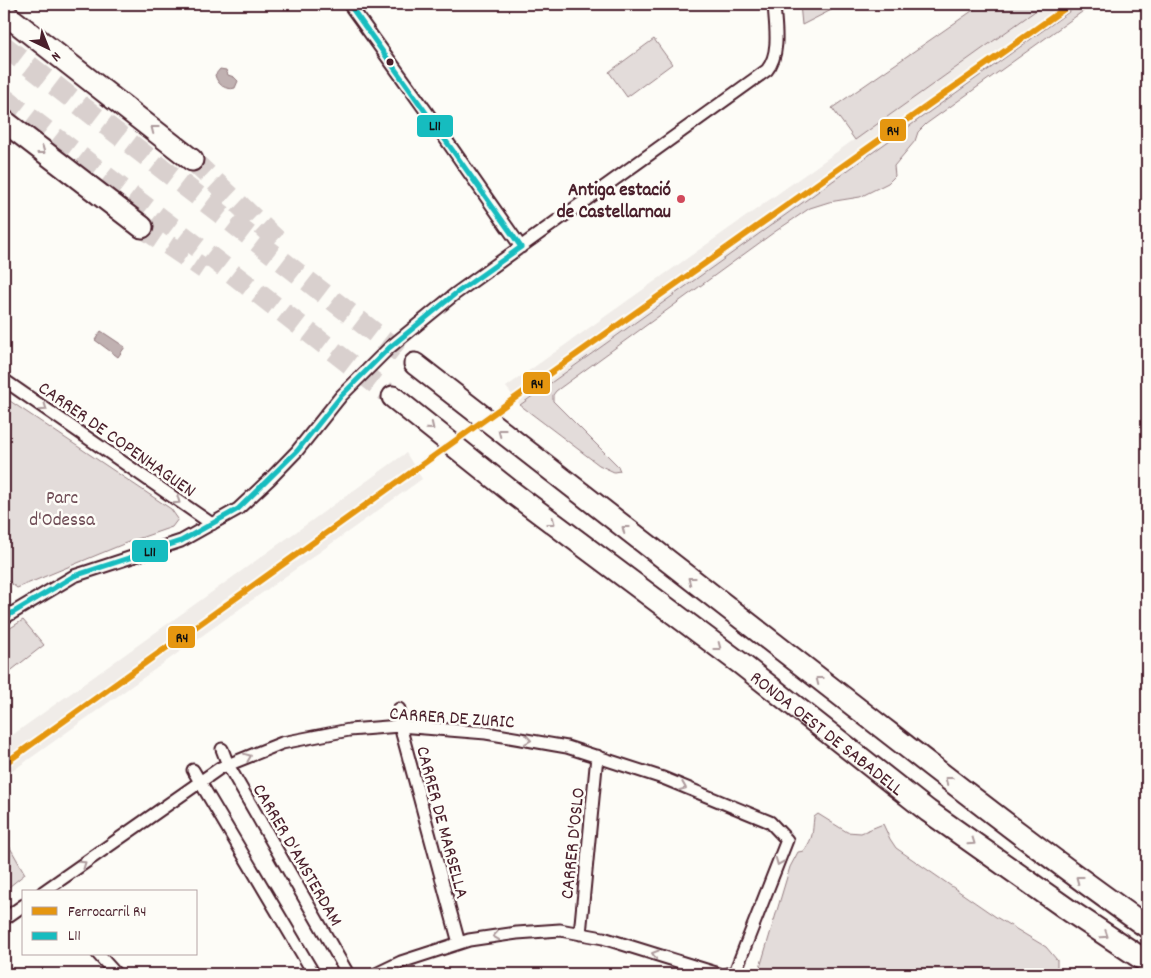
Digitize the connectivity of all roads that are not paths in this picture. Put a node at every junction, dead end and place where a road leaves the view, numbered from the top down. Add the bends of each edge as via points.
1 (349, 4) edge
2 (774, 4) edge
3 (4, 12) edge
4 (4, 121) edge
5 (192, 160) tunnel mouth
6 (142, 227) tunnel mouth
7 (521, 247) junction
8 (414, 364) tunnel mouth
9 (4, 380) edge
10 (393, 396) tunnel mouth
11 (212, 524) junction
12 (4, 618) edge
13 (399, 709) dead end
14 (400, 726) junction
15 (222, 750) dead end
16 (597, 756) junction
17 (228, 765) junction
18 (193, 770) dead end
19 (201, 782) junction
20 (47, 890) edge
21 (22, 906) edge
22 (4, 919) edge
23 (1147, 927) edge
24 (580, 934) junction
25 (459, 943) junction
26 (100, 956) edge
27 (1147, 962) edge
28 (116, 974) edge
29 (314, 974) edge
30 (348, 974) edge
31 (376, 974) edge
32 (719, 974) edge
33 (727, 974) edge

1 - 7 street
2 - 7 street via 776,38 770,67
5 -> 3 highway
4 -> 6 highway
7 - 11 street via 388,348 341,396 270,479 238,509
23 -> 8 highway, RONDA OEST DE SABADELL via 1007,825
9 -> 11 street, CARRER DE COPENHAGUEN
10 -> 27 highway, RONDA OEST DE SABADELL via 513,493 928,811 1070,912
11 - 12 street via 181,541 74,576
13 - 14 street, CARRER DE MARSELLA
14 -> 16 street, CARRER DE ZURIC via 486,733 567,747
17 -> 14 street, CARRER DE ZURIC via 282,743 349,730
14 - 25 street, CARRER DE MARSELLA
15 - 17 street, CARRER D'AMSTERDAM
16 - 24 street, CARRER D'OSLO
16 -> 33 street, CARRER DE ZURIC via 663,778 770,822 787,840 734,972
17 - 19 street, CARRER DE ZURIC
17 - 30 street, CARRER D'AMSTERDAM
18 - 19 street
20 -> 19 street, CARRER DE ZURIC
19 - 29 street
21 - 22 street
24 -> 25 street via 560,930 517,933
32 -> 24 street via 603,938
25 - 31 street via 400,962
26 - 28 street

